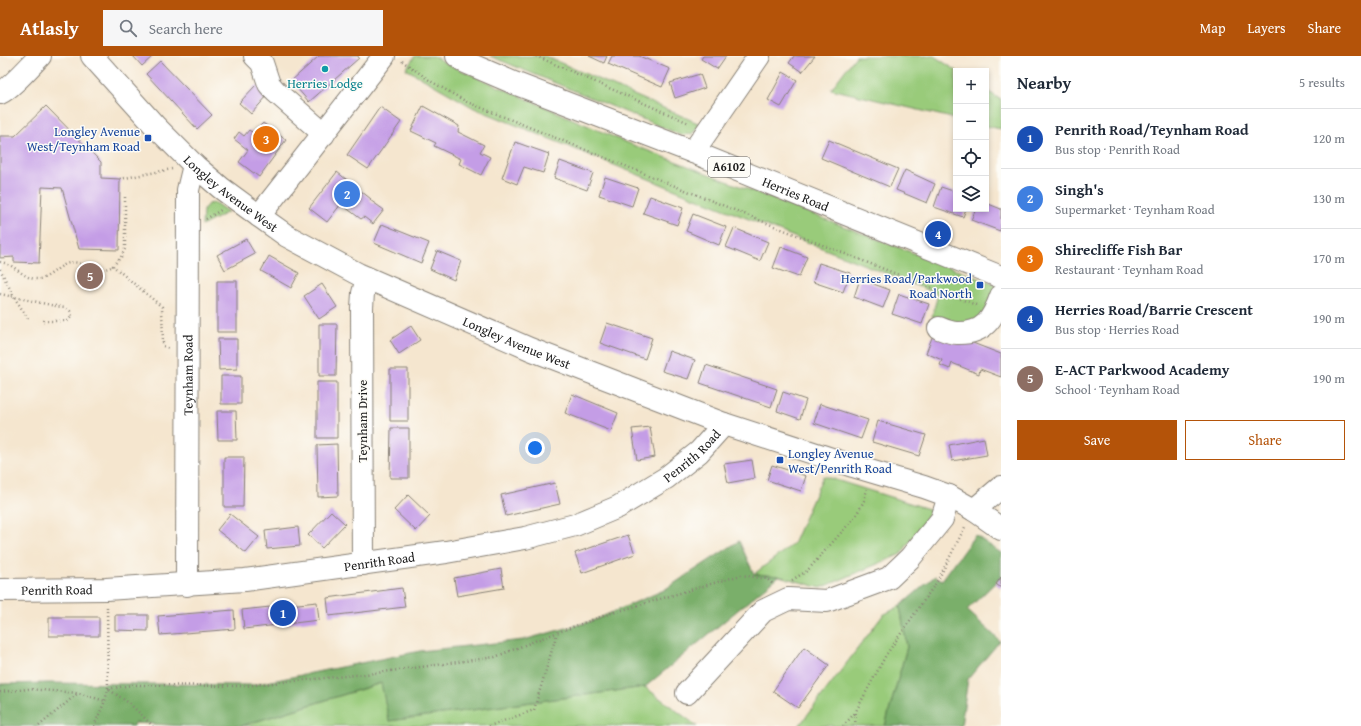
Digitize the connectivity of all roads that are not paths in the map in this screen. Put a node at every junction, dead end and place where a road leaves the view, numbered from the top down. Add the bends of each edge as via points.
1 (40, 56) edge
2 (92, 56) edge
3 (255, 56) edge
4 (457, 56) edge
5 (760, 56) edge
6 (392, 58) edge
7 (0, 93) edge
8 (324, 134) junction
9 (693, 152) junction
10 (194, 165) junction
11 (259, 216) junction
12 (1001, 277) edge
13 (367, 278) junction
14 (998, 304) edge
15 (939, 328) dead end
16 (724, 424) junction
17 (1001, 487) edge
18 (949, 496) junction
19 (974, 510) junction
20 (1001, 529) edge
21 (363, 564) junction
22 (187, 585) junction
23 (0, 590) edge
24 (687, 693) dead end

1 - 7 street
2 - 10 street, Longley Avenue West
3 - 8 street via 262,63 269,84 276,92
4 - 9 street, Herries Road / A6102 via 514,83
5 - 9 street
6 - 8 street
8 - 11 street
9 - 12 street, Herries Road / A6102
10 - 11 street, Longley Avenue West
10 - 22 street, Teynham Road via 188,190
11 - 13 street, Longley Avenue West via 288,236
13 - 16 street, Longley Avenue West via 530,348
13 - 21 street, Teynham Drive via 362,308
14 - 15 street via 986,325 974,331 956,334
16 - 18 street, Longley Avenue West
16 - 21 street, Penrith Road via 699,452 666,478 618,507 574,525 525,538
17 - 19 street
18 - 19 street, Longley Avenue West
18 - 24 street via 942,519 910,558 889,578 827,601 788,599 763,611
19 - 20 street, Longley Avenue West
21 - 22 street, Penrith Road
22 - 23 street, Penrith Road

